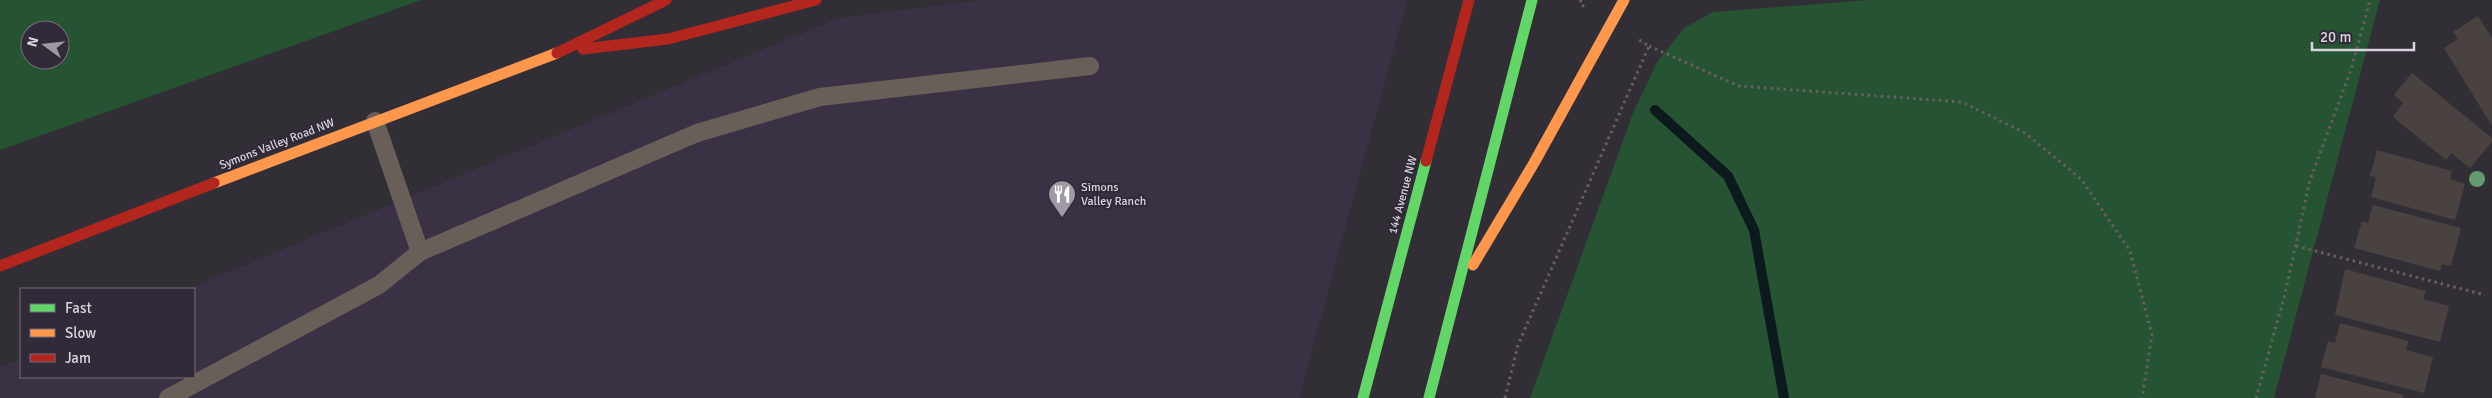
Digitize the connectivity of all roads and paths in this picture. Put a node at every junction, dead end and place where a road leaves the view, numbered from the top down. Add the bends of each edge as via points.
1 (666, 0) edge
2 (816, 0) edge
3 (1469, 0) edge
4 (1532, 0) edge
5 (1581, 0) edge
6 (1624, 0) edge
7 (2370, 0) edge
8 (1610, 22) junction
9 (1649, 46) junction
10 (564, 50) junction
11 (1090, 66) dead end
12 (375, 121) junction
13 (2296, 246) junction
14 (420, 252) junction
15 (0, 266) edge
16 (1456, 292) junction
17 (2485, 295) dead end
18 (168, 398) edge
19 (1363, 398) edge
20 (1429, 398) edge
21 (1505, 398) edge
22 (2142, 398) edge
23 (2256, 398) edge

1 - 10 main road, Symons Valley Road NW
2 - 10 main road, Symons Valley Road NW via 668,40
3 - 19 main road, 144 Avenue NW
4 - 16 main road
5 - 8 path via 1580,4
6 - 8 main road
7 - 13 path via 2351,70 2310,180
8 - 9 path
8 - 16 main road via 1534,163
9 - 21 path via 1518,344
9 - 22 path via 1739,86 1962,102 2025,133 2081,179 2130,251 2152,335
10 - 12 main road, Symons Valley Road NW
11 - 14 lane via 820,97 697,133
12 - 14 lane
12 - 15 main road, Symons Valley Road NW
13 - 17 path
13 - 23 path
14 - 18 lane via 379,285
16 - 20 main road

